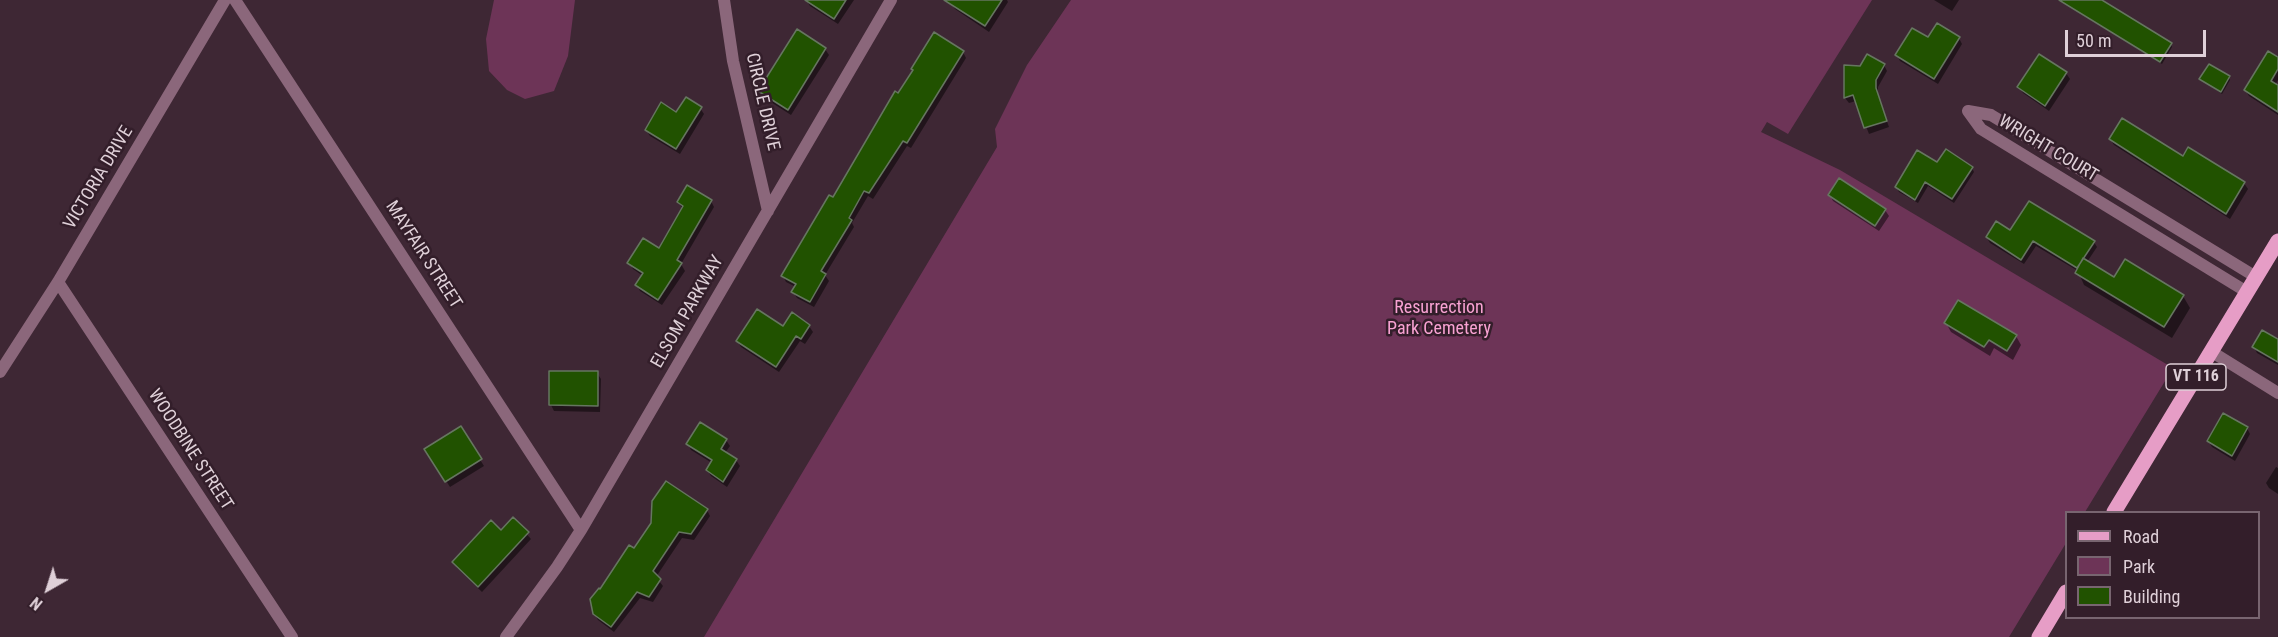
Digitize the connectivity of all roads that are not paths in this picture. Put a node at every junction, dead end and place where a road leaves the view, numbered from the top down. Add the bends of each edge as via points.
1 (225, 0) edge
2 (235, 0) edge
3 (724, 0) edge
4 (891, 0) edge
5 (768, 211) junction
6 (2278, 241) edge
7 (2256, 277) junction
8 (58, 282) junction
9 (2247, 292) junction
10 (2212, 352) junction
11 (0, 372) edge
12 (2278, 393) edge
13 (2115, 511) edge
14 (581, 530) junction
15 (2065, 595) edge
16 (292, 637) edge
17 (506, 637) edge
18 (2039, 637) edge

1 - 8 street, VICTORIA DRIVE
2 - 14 street, MAYFAIR STREET
3 - 5 street, CIRCLE DRIVE
4 - 5 street, ELSOM PARKWAY
5 - 14 street, ELSOM PARKWAY
6 - 7 main road, VT 116
7 - 9 main road, VT 116
7 - 9 street, WRIGHT COURT via 1991,114 1968,111 1981,129
8 - 11 street, VICTORIA DRIVE
8 - 16 street, WOODBINE STREET
9 - 10 main road, VT 116
10 - 12 street
10 - 13 main road, VT 116
14 - 17 street, ELSOM PARKWAY
15 - 18 main road

